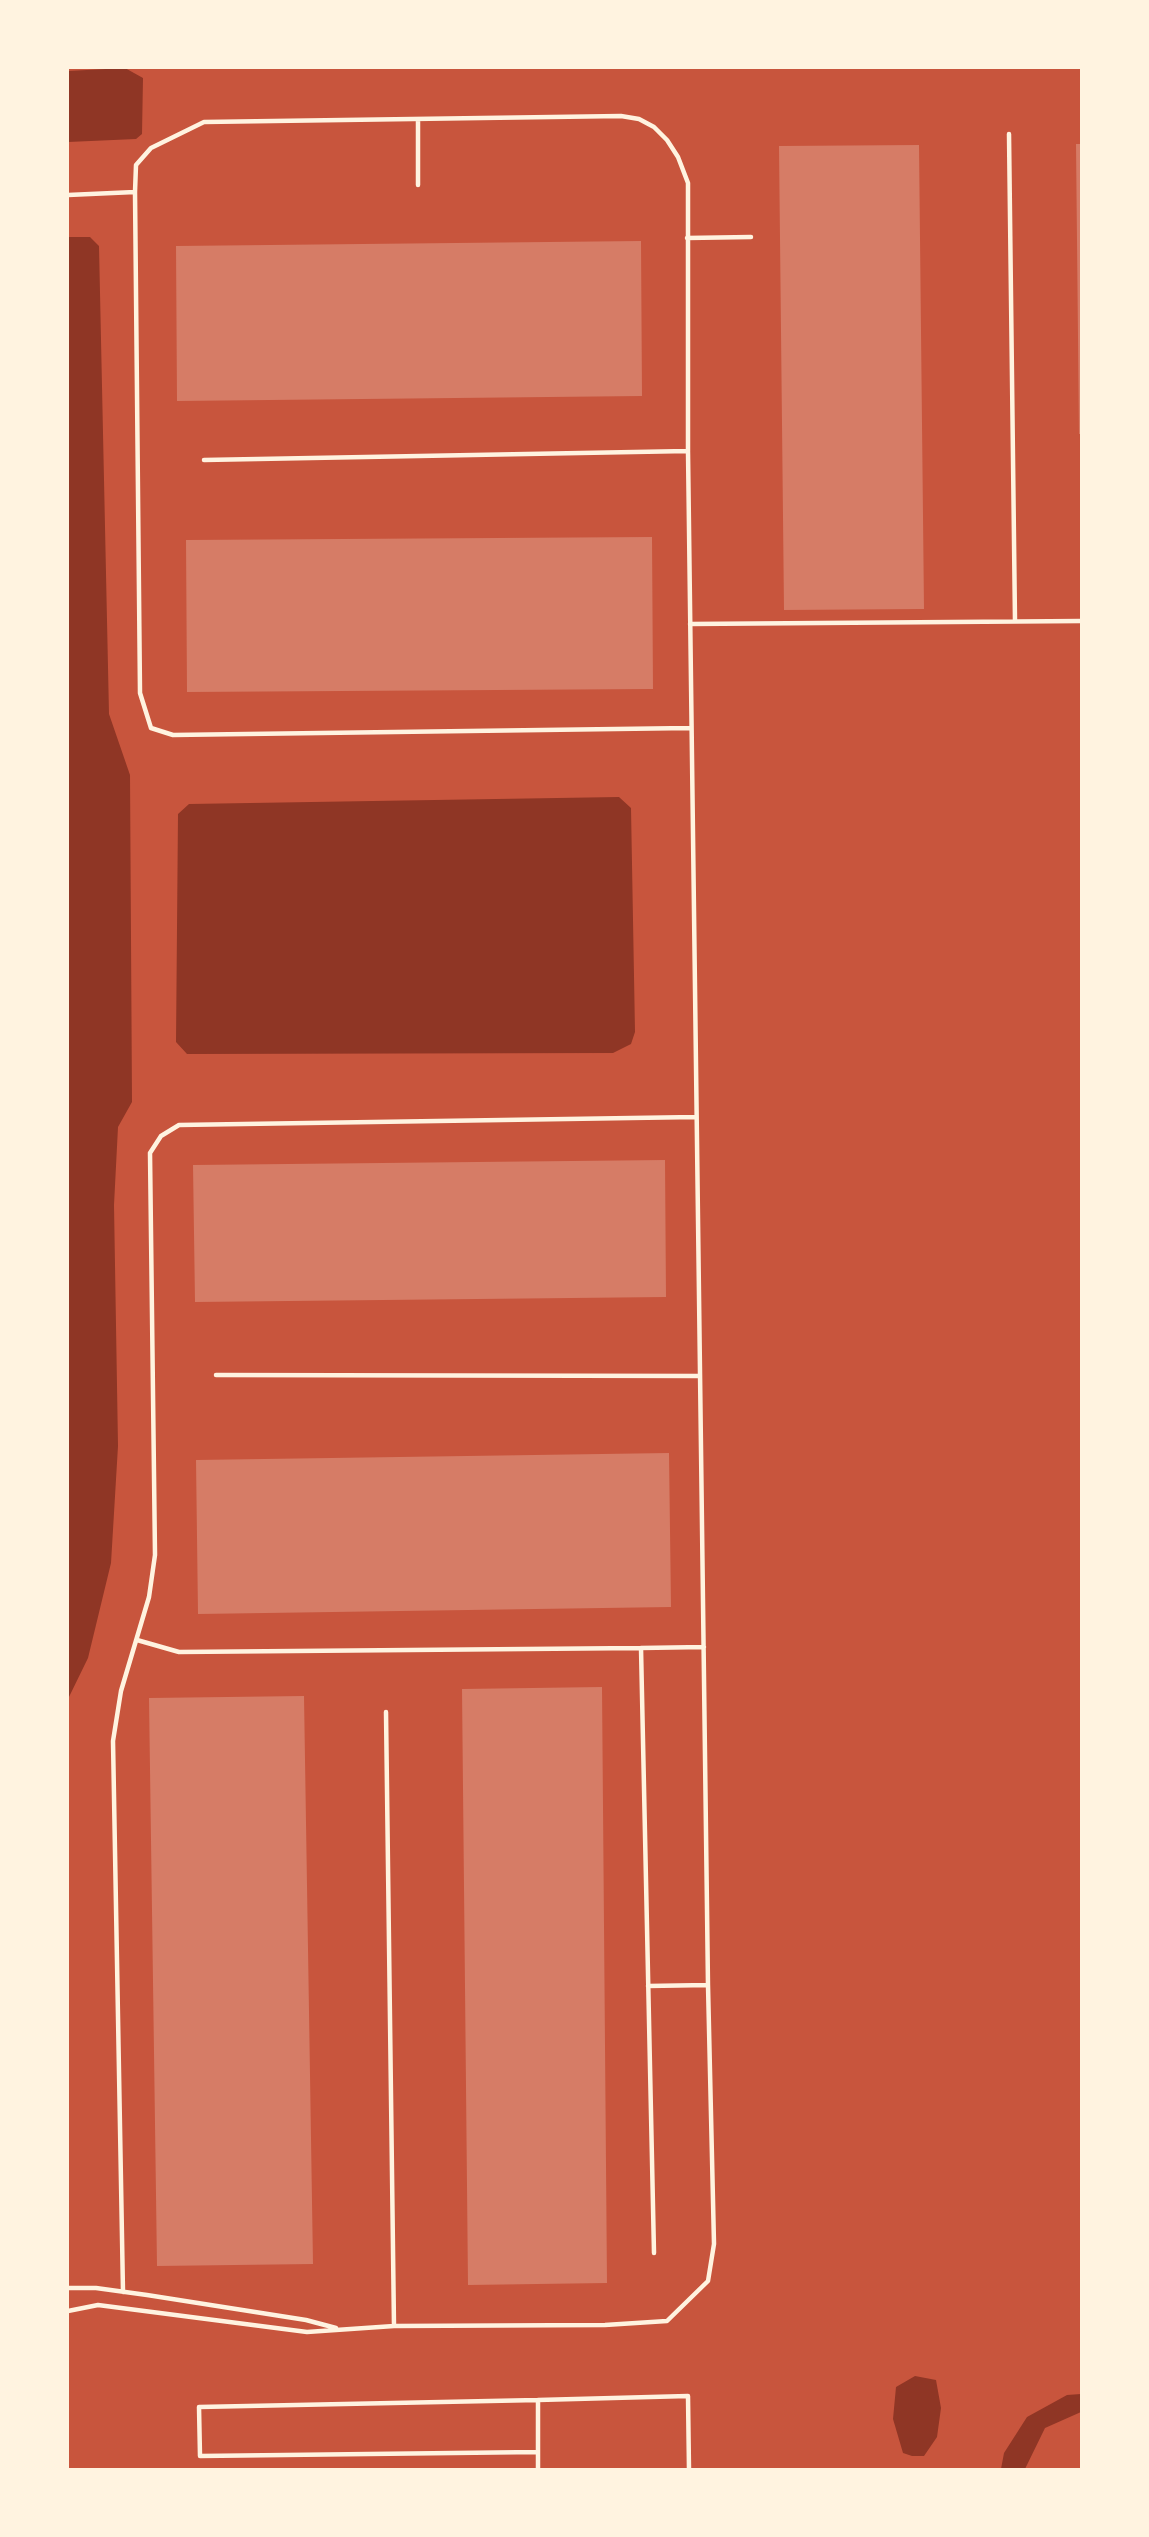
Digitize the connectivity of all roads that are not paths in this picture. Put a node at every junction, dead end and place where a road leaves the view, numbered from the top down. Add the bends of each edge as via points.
1 (418, 119) junction
2 (1009, 134) dead end
3 (418, 185) dead end
4 (135, 192) junction
5 (68, 195) edge
6 (751, 237) dead end
7 (687, 238) junction
8 (688, 451) junction
9 (204, 460) dead end
10 (1015, 621) junction
11 (1082, 621) edge
12 (690, 624) junction
13 (690, 728) junction
14 (696, 1117) junction
15 (216, 1375) dead end
16 (700, 1376) junction
17 (137, 1640) junction
18 (704, 1647) junction
19 (641, 1648) junction
20 (386, 1712) dead end
21 (708, 1985) junction
22 (648, 1986) junction
23 (654, 2253) dead end
24 (68, 2288) edge
25 (123, 2292) junction
26 (68, 2311) edge
27 (394, 2326) junction
28 (342, 2329) junction
29 (538, 2400) junction
30 (538, 2452) junction
31 (538, 2469) edge
32 (688, 2469) edge

1 - 3 lane
1 - 4 lane via 204,122 151,148 136,165
1 - 7 lane via 639,119 668,140 678,157 688,183
2 - 10 lane
4 - 5 lane
4 - 13 lane via 140,693 151,728 173,735
6 - 7 lane
7 - 8 lane
8 - 9 lane
8 - 12 lane
10 - 11 lane
10 - 12 lane
12 - 13 lane
13 - 14 lane
14 - 16 lane
14 - 17 lane via 179,1125 161,1136 150,1153 155,1555
15 - 16 lane
16 - 18 lane
17 - 19 lane via 179,1652
17 - 25 lane via 121,1691 113,1742
18 - 19 lane
18 - 21 lane
19 - 22 lane
20 - 27 lane
21 - 22 lane
21 - 27 lane via 714,2244 708,2282 667,2321
22 - 23 lane
24 - 25 lane
25 - 28 lane
26 - 28 lane via 98,2305 307,2332
27 - 28 lane
29 - 30 lane
29 - 30 lane via 199,2407 200,2456
29 - 32 lane via 688,2396
30 - 31 lane

